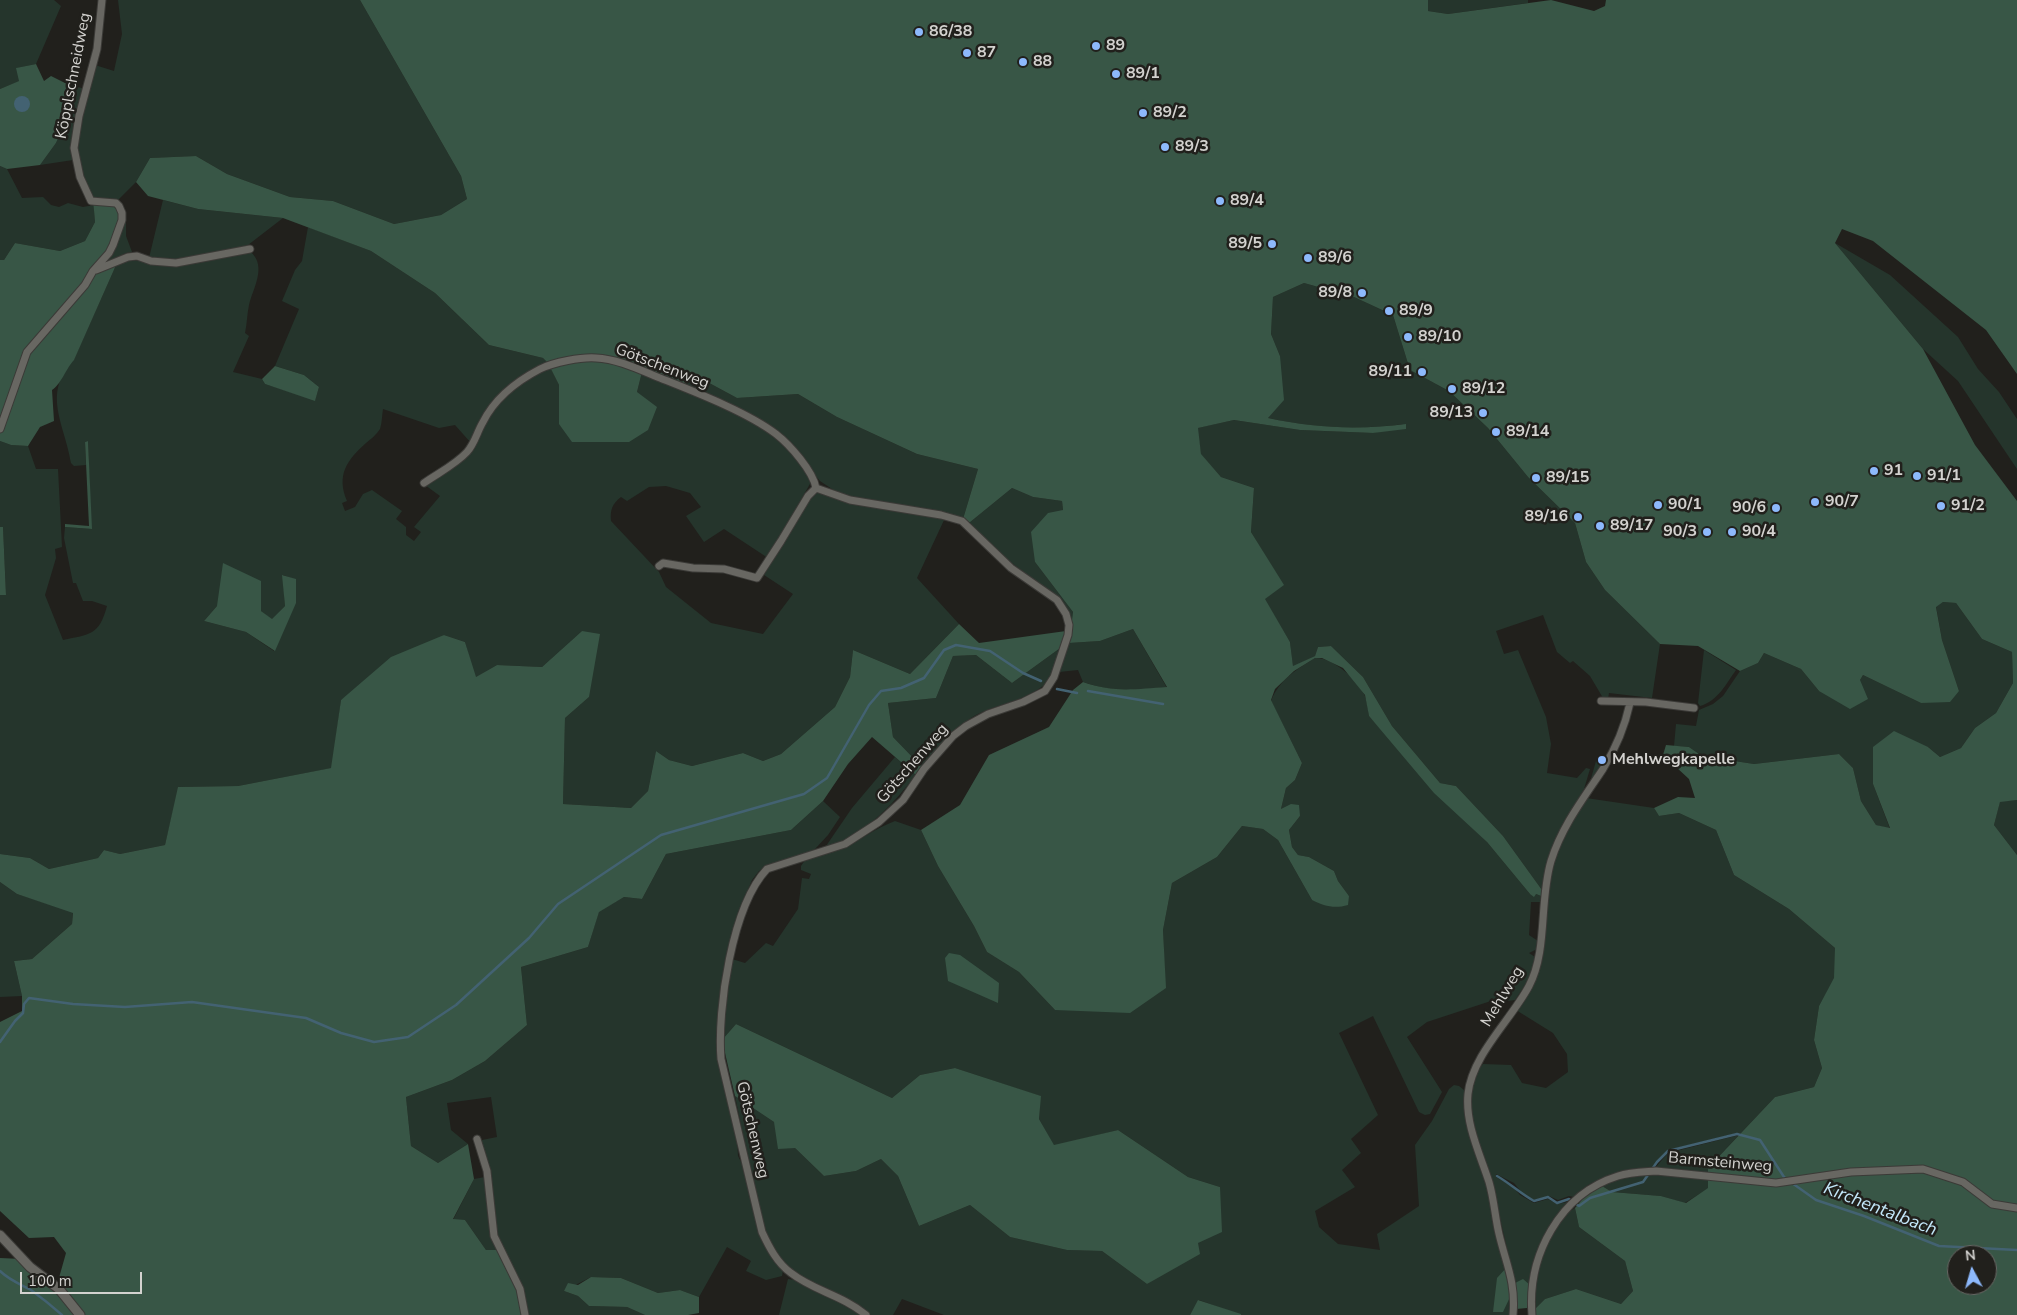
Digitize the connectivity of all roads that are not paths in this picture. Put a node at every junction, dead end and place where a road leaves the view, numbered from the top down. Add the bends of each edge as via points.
1 (102, 0) edge
2 (250, 249) dead end
3 (93, 271) junction
4 (0, 429) edge
5 (424, 483) dead end
6 (816, 488) junction
7 (659, 566) dead end
8 (1601, 701) dead end
9 (1630, 703) junction
10 (1694, 708) dead end
11 (477, 1139) dead end
12 (2017, 1208) edge
13 (1, 1239) edge
14 (80, 1315) edge
15 (525, 1315) edge
16 (866, 1315) edge
17 (1513, 1315) edge
18 (1532, 1315) edge

1 - 3 street, Köpplschneidweg via 97,49 74,149 80,177 91,201 116,203 122,220 109,253
2 - 3 street via 176,263 128,256
3 - 4 street, Köpplschneidweg via 85,285 27,352
5 - 6 street, Götschenweg via 468,451 491,408 514,385 555,363 595,358 630,366 753,420 777,435 804,463 815,480
6 - 7 street via 757,578 724,569 663,563
6 - 16 street, Götschenweg via 850,500 962,521 1011,568 1057,600 1069,625 1064,654 1045,691 966,726 924,769 903,800 879,822 845,844 767,869 758,879 741,917 724,988 720,1045 762,1232 769,1248 790,1272 854,1305
8 - 9 street
9 - 10 street
9 - 17 street, Mehlweg via 1615,746 1567,822 1551,861 1535,973 1480,1061 1469,1085 1471,1129 1490,1184 1499,1236 1509,1267
11 - 15 street via 487,1171 494,1236 520,1289
12 - 18 street, Barmsteinweg via 1992,1204 1963,1182 1923,1169 1851,1172 1776,1182 1656,1171 1620,1175 1603,1181 1578,1197 1556,1220 1536,1265 1531,1296
13 - 14 street via 59,1289

